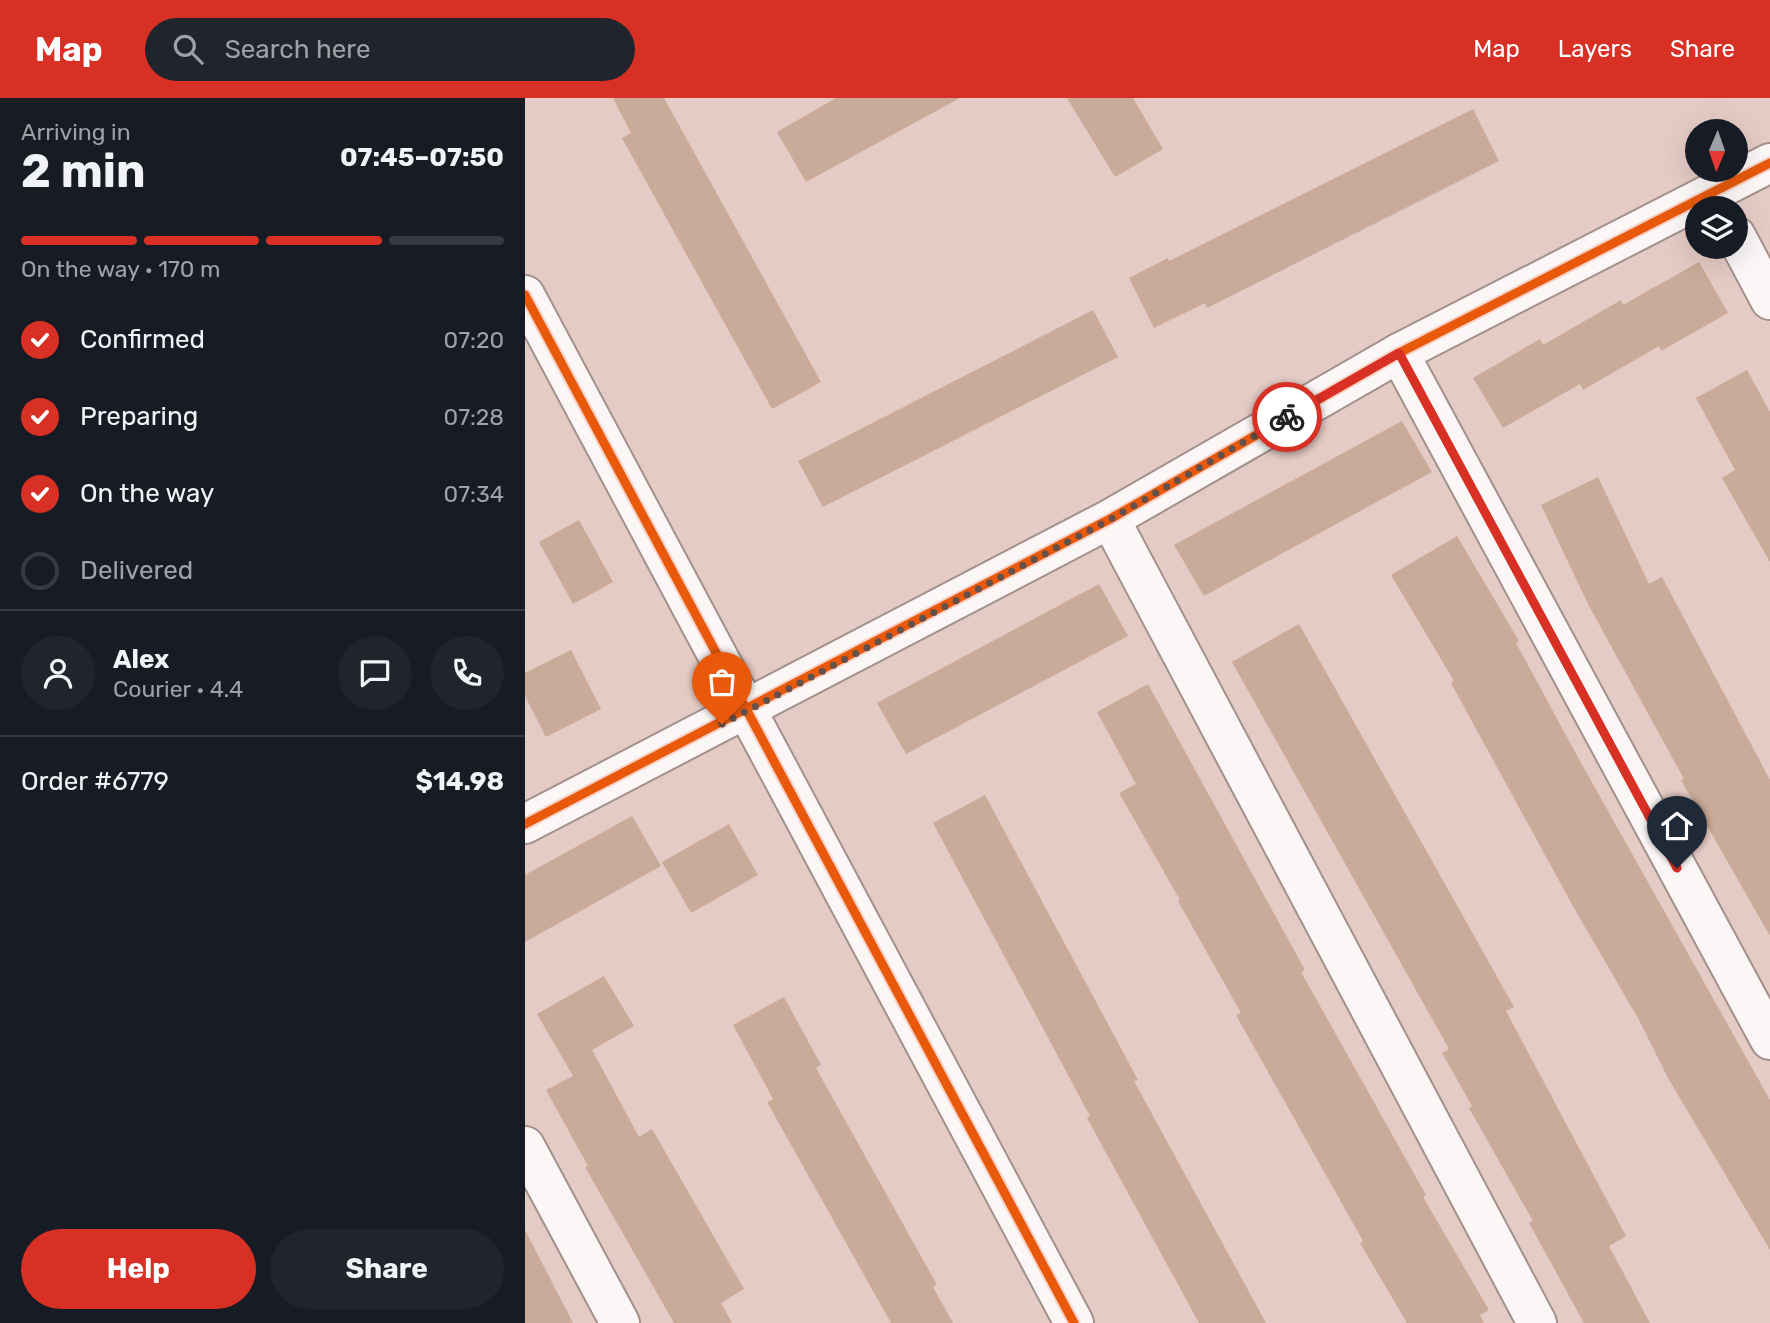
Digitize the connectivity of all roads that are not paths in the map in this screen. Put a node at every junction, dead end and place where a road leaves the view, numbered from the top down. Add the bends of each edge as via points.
1 (1770, 163) edge
2 (1723, 196) edge
3 (1685, 215) edge
4 (1748, 259) edge
5 (525, 295) edge
6 (1770, 300) edge
7 (1399, 353) junction
8 (1111, 519) junction
9 (747, 711) junction
10 (525, 824) edge
11 (1770, 1040) edge
12 (525, 1146) edge
13 (620, 1323) edge
14 (1074, 1323) edge
15 (1537, 1323) edge

1 - 2 street
3 - 7 street
4 - 6 street
5 - 9 street
7 - 8 street
7 - 11 street
8 - 9 street
8 - 15 street
9 - 10 street
9 - 14 street
12 - 13 street

